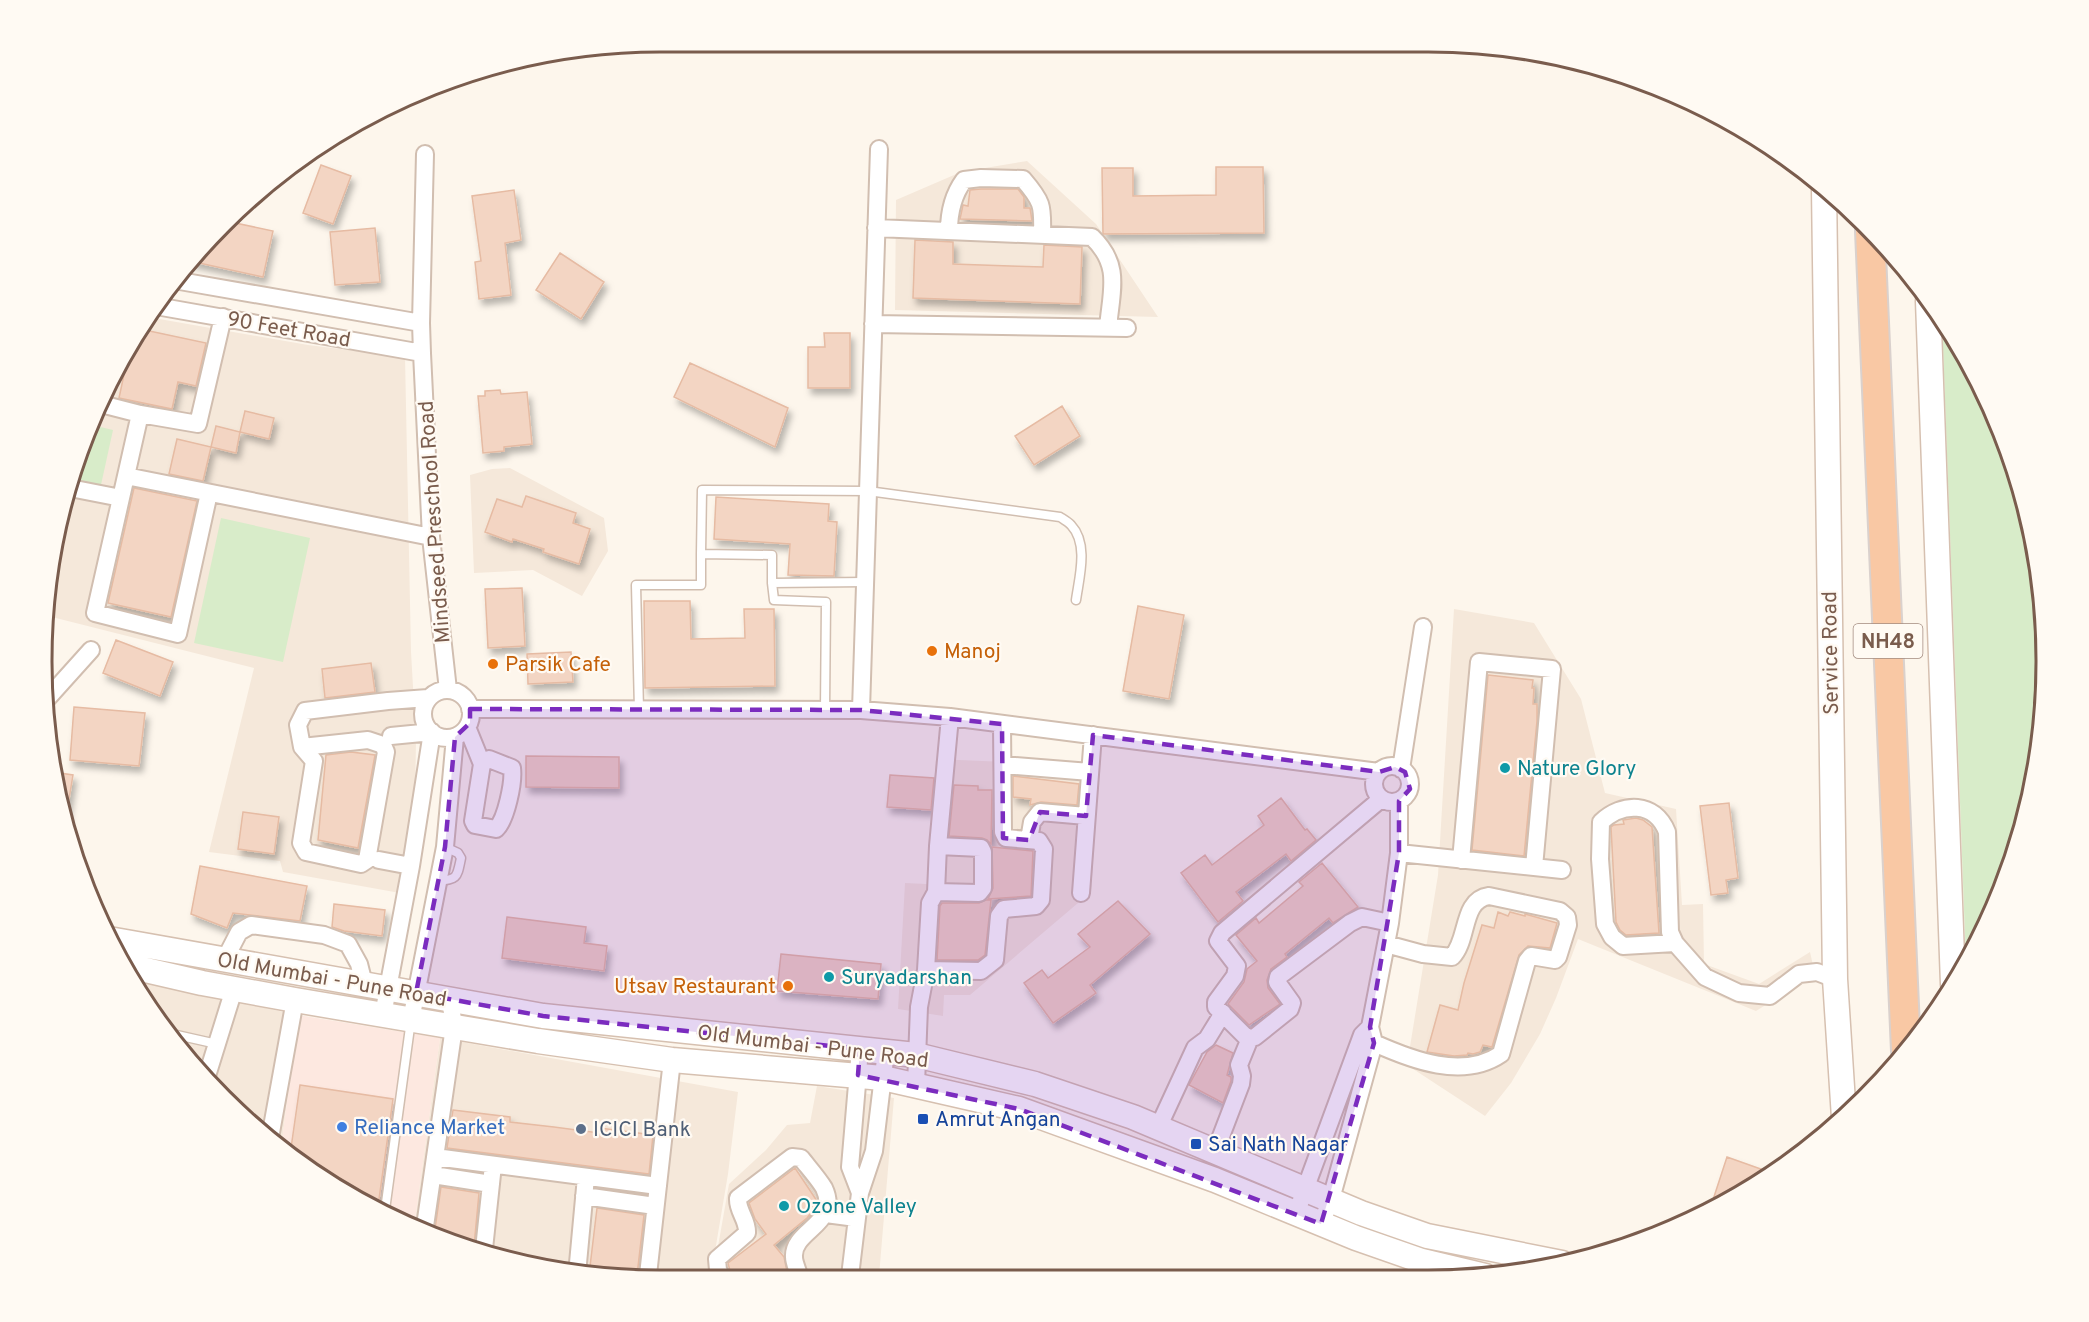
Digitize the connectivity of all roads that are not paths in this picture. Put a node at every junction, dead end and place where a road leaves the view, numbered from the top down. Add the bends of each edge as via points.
1 (879, 149) dead end
2 (425, 154) dead end
3 (1824, 200) edge
4 (876, 228) junction
5 (949, 231) junction
6 (1042, 234) junction
7 (1871, 245) edge
8 (186, 282) edge
9 (275, 298) junction
10 (166, 308) edge
11 (1929, 315) edge
12 (224, 317) junction
13 (421, 323) junction
14 (873, 324) junction
15 (270, 325) junction
16 (1108, 328) junction
17 (1127, 328) dead end
18 (422, 353) junction
19 (109, 406) edge
20 (140, 414) junction
21 (126, 476) junction
22 (77, 489) edge
23 (868, 491) junction
24 (209, 493) junction
25 (121, 498) junction
26 (431, 537) junction
27 (701, 554) junction
28 (865, 582) junction
29 (772, 583) junction
30 (1076, 600) dead end
31 (1423, 627) dead end
32 (91, 650) dead end
33 (448, 690) junction
34 (54, 692) edge
35 (428, 698) junction
36 (470, 709) junction
37 (639, 710) junction
38 (825, 710) junction
39 (861, 710) junction
40 (950, 717) junction
41 (1002, 724) junction
42 (432, 732) junction
43 (461, 732) junction
44 (1093, 735) junction
45 (391, 736) dead end
46 (302, 747) junction
47 (482, 764) dead end
48 (1003, 765) junction
49 (1401, 769) junction
50 (1379, 771) junction
51 (1090, 772) junction
52 (1381, 799) junction
53 (1399, 801) junction
54 (1086, 816) junction
55 (1029, 840) junction
56 (938, 846) junction
57 (1399, 853) junction
58 (1461, 860) junction
59 (378, 864) dead end
60 (1534, 867) junction
61 (1562, 870) dead end
62 (410, 871) junction
63 (936, 892) junction
64 (1081, 893) dead end
65 (1390, 923) junction
66 (121, 941) edge
67 (1386, 944) junction
68 (1674, 944) junction
69 (224, 961) junction
70 (136, 968) edge
71 (1952, 969) edge
72 (926, 970) junction
73 (1835, 979) junction
74 (376, 986) junction
75 (234, 989) junction
76 (416, 993) junction
77 (450, 999) junction
78 (294, 1000) junction
79 (1223, 1013) junction
80 (383, 1014) junction
81 (411, 1020) junction
82 (454, 1027) junction
83 (1372, 1035) junction
84 (182, 1036) edge
85 (1250, 1038) junction
86 (1905, 1038) edge
87 (217, 1044) junction
88 (860, 1049) junction
89 (886, 1051) junction
90 (916, 1055) junction
91 (672, 1060) junction
92 (209, 1068) edge
93 (858, 1075) junction
94 (883, 1078) junction
95 (916, 1085) junction
96 (1843, 1105) edge
97 (272, 1128) edge
98 (1158, 1128) junction
99 (1215, 1152) junction
100 (435, 1157) junction
101 (494, 1165) junction
102 (433, 1175) junction
103 (586, 1177) junction
104 (491, 1184) junction
105 (658, 1186) junction
106 (1305, 1187) junction
107 (860, 1194) junction
108 (584, 1196) junction
109 (1330, 1199) junction
110 (386, 1204) edge
111 (655, 1206) junction
112 (826, 1214) junction
113 (1296, 1214) junction
114 (856, 1218) junction
115 (426, 1222) edge
116 (1321, 1224) junction
117 (485, 1243) edge
118 (1541, 1259) edge
119 (578, 1263) edge
120 (649, 1269) edge
121 (1454, 1269) edge
122 (718, 1270) edge
123 (797, 1270) edge
124 (851, 1270) edge

1 - 4 street
2 - 13 street
3 - 73 main road, Service Road
4 - 5 street
4 - 14 street
5 - 6 street
5 - 6 street via 949,213 964,180 1023,179 1042,209
6 - 16 street via 1092,237 1101,246 1111,264 1114,286
7 - 86 highway, NH48
8 - 9 street, 90 Feet Road
9 - 13 street, 90 Feet Road
9 - 15 street
10 - 12 street, 90 Feet Road
11 - 71 main road
12 - 15 street, 90 Feet Road
12 - 20 street via 198,424
13 - 18 street, Mindseed Preschool Road
14 - 16 street
14 - 23 street
15 - 18 street, 90 Feet Road
16 - 17 street
18 - 26 street, Mindseed Preschool Road
19 - 20 street
20 - 21 street
21 - 24 street
21 - 25 street
22 - 25 street
23 - 27 lane via 702,490
23 - 28 street
23 - 30 lane via 1060,517 1072,525 1079,538
24 - 25 street via 178,634 95,613
24 - 26 street
26 - 33 street, Mindseed Preschool Road
27 - 29 lane via 772,555
27 - 37 lane via 701,585 636,585
28 - 29 lane
28 - 39 street
29 - 38 lane via 774,600 826,602
31 - 49 street
32 - 34 street
33 - 35 street
33 - 36 street via 462,694
35 - 42 street via 422,717
35 - 46 street via 305,711 298,725
36 - 37 street
36 - 43 street via 470,723
37 - 38 street
38 - 39 street
39 - 40 street
40 - 41 street
40 - 56 street
41 - 44 street
41 - 48 street
42 - 43 street via 445,738
42 - 45 street
42 - 62 street
43 - 47 street
43 - 76 street via 445,847
44 - 50 street
44 - 51 street
46 - 46 street via 314,761 302,843 306,852 361,864 368,860 386,752 383,745 368,740
48 - 51 street
48 - 55 street via 1006,838
49 - 50 street via 1389,766
49 - 53 street via 1408,777 1410,789
50 - 52 street via 1374,783
51 - 54 street
52 - 53 street
52 - 79 street via 1222,933 1218,941 1237,966 1235,976 1216,1002
53 - 57 street
54 - 55 street via 1040,812 1032,822
54 - 64 street
55 - 72 street via 1039,841 1044,849 1041,900 1036,906 1004,909 999,916 994,960 981,971
56 - 63 street
56 - 63 street via 981,848 983,888 980,893
57 - 58 street
57 - 65 street
58 - 60 street
58 - 60 street via 1479,662 1552,669
59 - 62 street
60 - 61 street
62 - 74 street
63 - 72 street via 930,903
65 - 67 street
65 - 85 street via 1362,917 1278,977 1277,982 1292,1003 1290,1009
66 - 69 main road, Old Mumbai - Pune Road
67 - 83 street
67 - 83 street via 1452,957 1458,951 1472,905 1480,897 1560,910 1567,917 1558,957 1555,960 1531,956 1527,961 1501,1054 1492,1060 1477,1065 1433,1064 1395,1053
68 - 68 street via 1670,932 1667,832 1663,823 1647,809 1634,807 1610,813 1601,822 1605,924 1623,946
68 - 73 street via 1705,977 1739,993 1770,996 1800,974 1817,972
69 - 74 main road, Old Mumbai - Pune Road
69 - 74 street via 239,932 251,925 324,935 348,944
70 - 75 main road, Old Mumbai - Pune Road
72 - 90 street
73 - 96 main road, Service Road
74 - 76 main road, Old Mumbai - Pune Road
74 - 80 street
75 - 78 main road, Old Mumbai - Pune Road
75 - 87 street
76 - 77 main road, Old Mumbai - Pune Road
76 - 81 street
77 - 82 street
77 - 88 main road, Old Mumbai - Pune Road via 543,1016
78 - 80 main road, Old Mumbai - Pune Road
78 - 97 street
79 - 85 street
79 - 98 street via 1207,1039 1195,1048
80 - 81 main road, Old Mumbai - Pune Road
81 - 82 main road, Old Mumbai - Pune Road
81 - 110 lane
82 - 91 main road, Old Mumbai - Pune Road
82 - 100 street
83 - 106 street via 1362,1035
83 - 109 street
84 - 87 lane
85 - 99 street via 1239,1065 1241,1084
87 - 92 street
88 - 89 main road, Old Mumbai - Pune Road
88 - 93 street
89 - 90 main road, Old Mumbai - Pune Road
89 - 94 street
90 - 95 street
90 - 98 main road, Old Mumbai - Pune Road via 1035,1084
91 - 93 main road, Old Mumbai - Pune Road
91 - 105 street
93 - 94 main road, Old Mumbai - Pune Road
93 - 107 street via 850,1167
94 - 95 main road, Old Mumbai - Pune Road
94 - 107 street via 874,1151
95 - 113 main road, Old Mumbai - Pune Road via 1018,1109 1215,1180
98 - 99 main road, Old Mumbai - Pune Road
99 - 106 main road, Old Mumbai - Pune Road
100 - 101 street
100 - 102 street
101 - 103 street
101 - 104 street
102 - 104 street
102 - 115 street
103 - 105 street
103 - 108 street
104 - 117 street
105 - 111 street
106 - 109 main road, Old Mumbai - Pune Road
106 - 113 street
107 - 114 street
108 - 111 street
108 - 119 street
109 - 116 street
109 - 118 main road, Old Mumbai - Pune Road via 1427,1236
111 - 120 street
112 - 114 street
112 - 122 street via 824,1189 801,1158 792,1157 738,1198 747,1233 717,1259
112 - 123 street via 798,1243 793,1256
113 - 116 main road, Old Mumbai - Pune Road
114 - 124 street
116 - 121 main road, Old Mumbai - Pune Road

